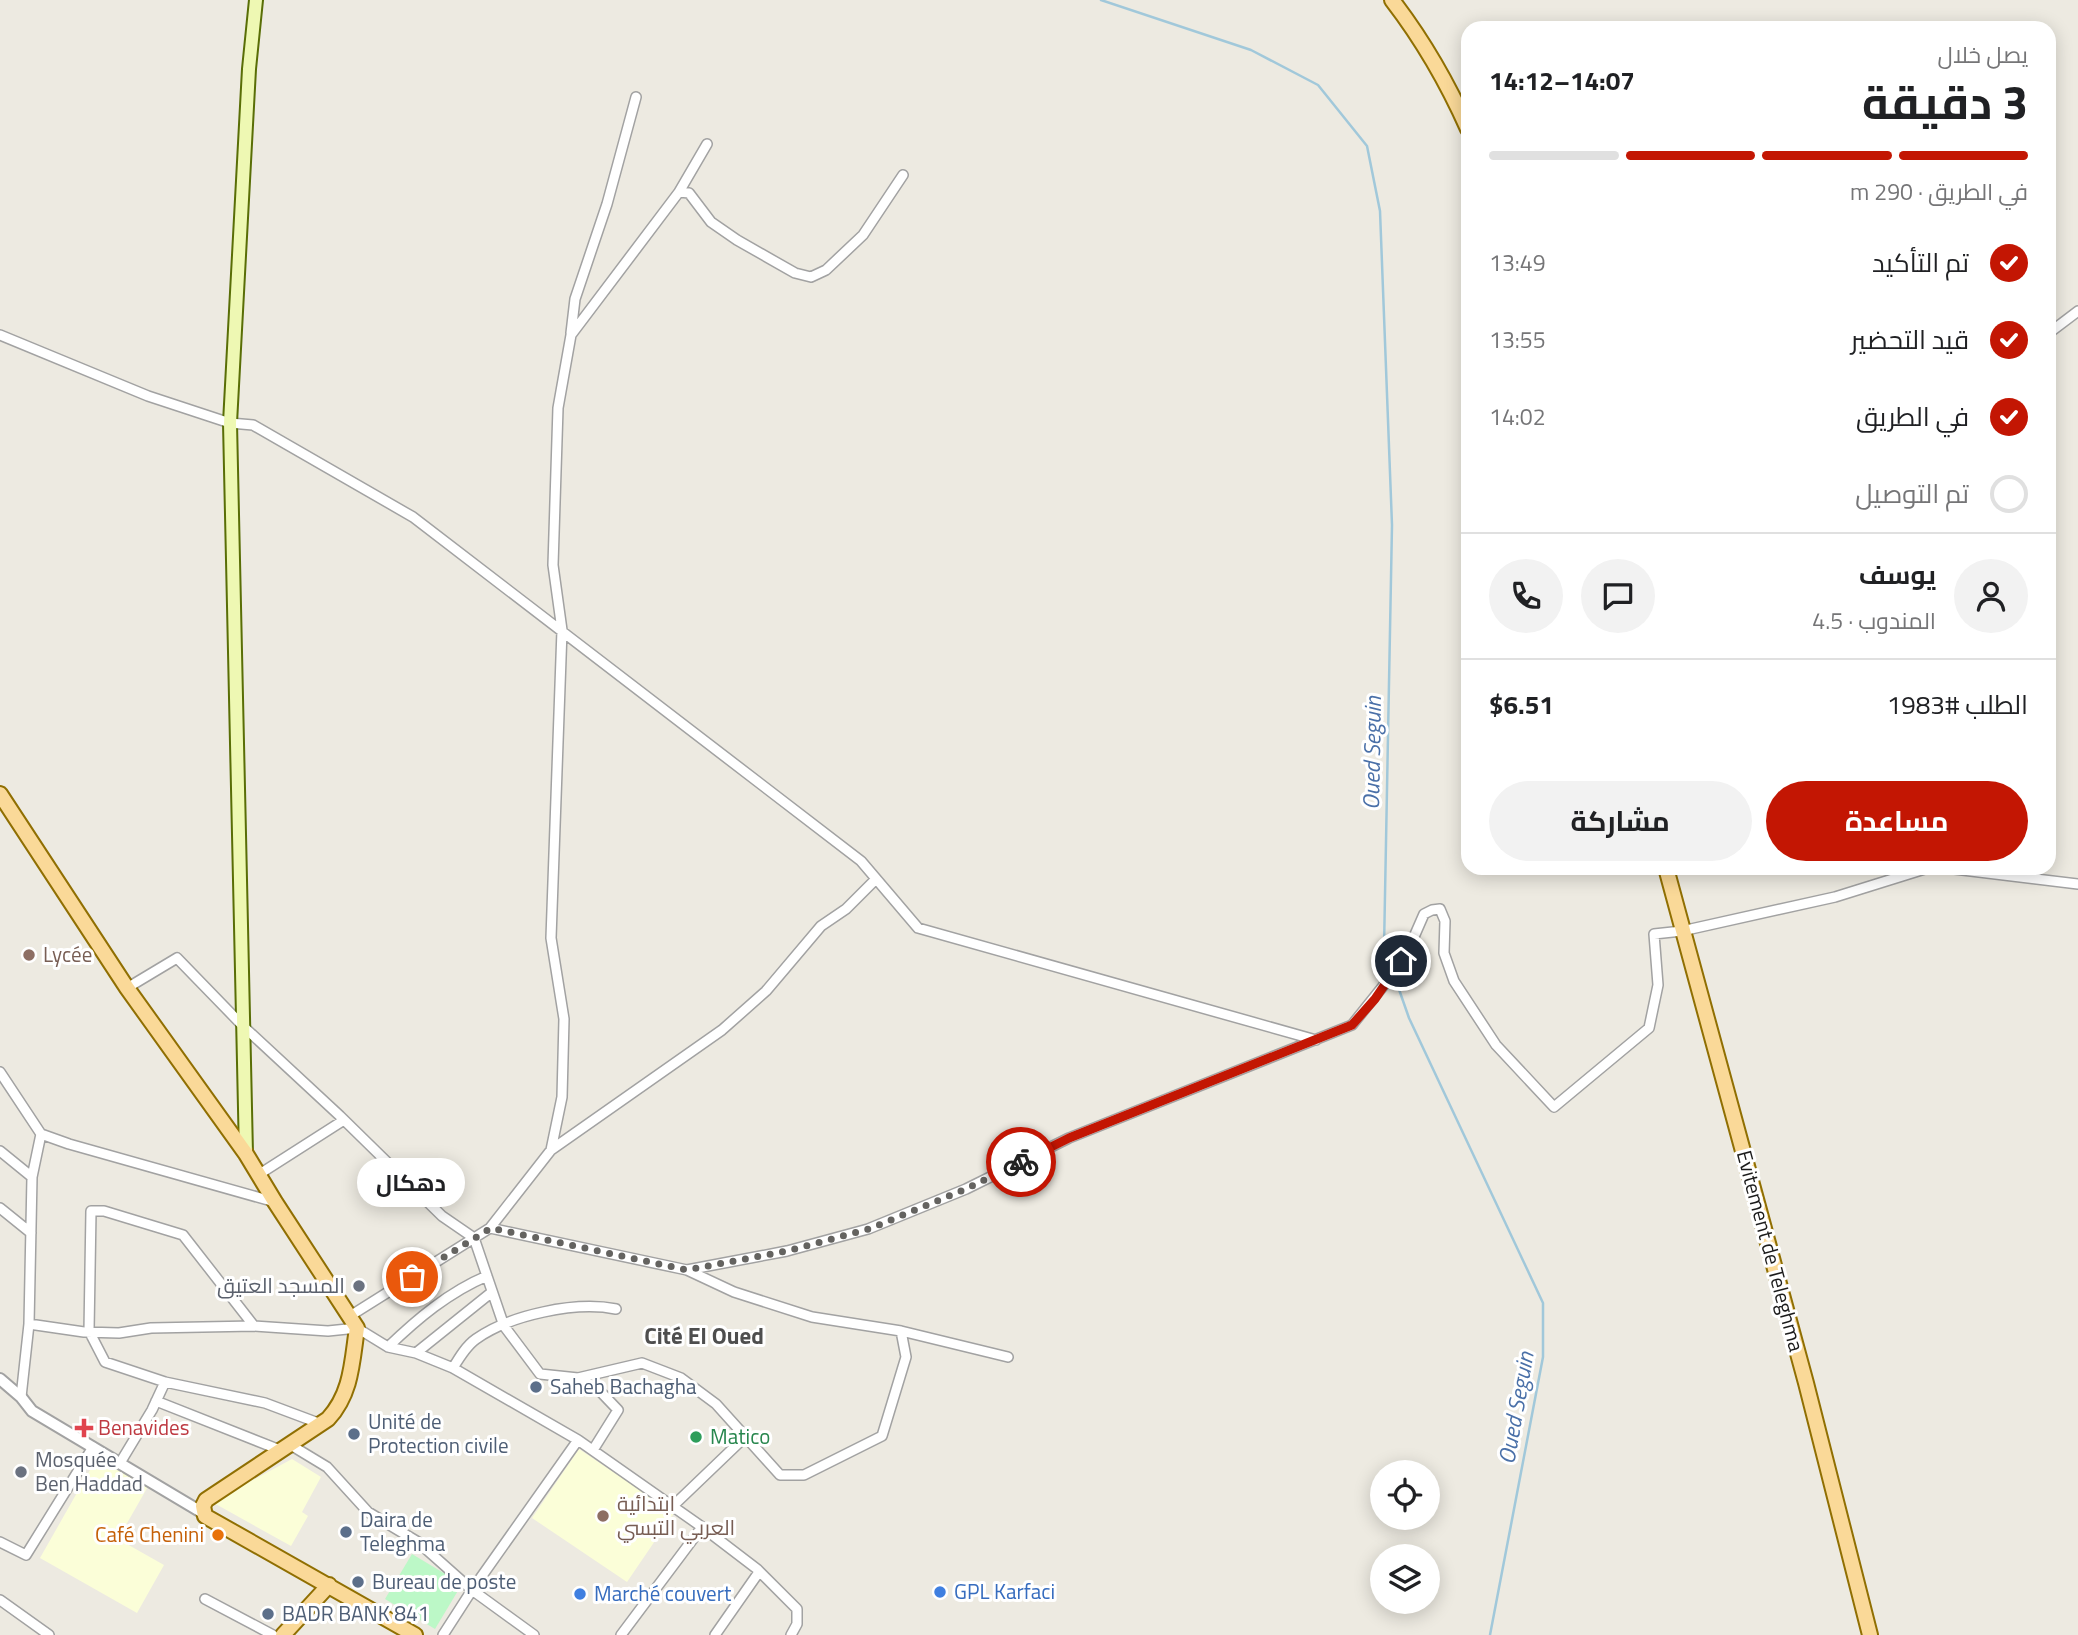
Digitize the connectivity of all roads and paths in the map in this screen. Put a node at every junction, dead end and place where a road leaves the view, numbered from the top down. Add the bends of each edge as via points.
1 (256, 0) edge
2 (1392, 0) edge
3 (636, 97) dead end
4 (1461, 113) edge
5 (707, 144) dead end
6 (903, 175) dead end
7 (679, 192) junction
8 (2078, 311) edge
9 (2056, 328) edge
10 (0, 335) edge
11 (571, 335) junction
12 (230, 423) junction
13 (562, 630) junction
14 (0, 794) edge
15 (0, 812) edge
16 (15, 816) junction
17 (1668, 875) edge
18 (1906, 875) edge
19 (2004, 875) edge
20 (876, 879) junction
21 (2078, 884) edge
22 (1682, 931) junction
23 (127, 988) junction
24 (243, 1026) junction
25 (1316, 1040) junction
26 (0, 1072) edge
27 (344, 1120) junction
28 (41, 1134) junction
29 (551, 1150) junction
30 (0, 1151) edge
31 (246, 1154) junction
32 (258, 1175) junction
33 (33, 1177) junction
34 (275, 1202) junction
35 (0, 1208) edge
36 (491, 1228) junction
37 (31, 1233) junction
38 (474, 1238) junction
39 (687, 1270) junction
40 (487, 1276) junction
41 (492, 1292) junction
42 (616, 1309) dead end
43 (354, 1322) junction
44 (29, 1324) junction
45 (254, 1326) junction
46 (504, 1326) junction
47 (89, 1331) junction
48 (901, 1331) junction
49 (388, 1347) junction
50 (416, 1353) junction
51 (1008, 1357) dead end
52 (453, 1368) junction
53 (578, 1378) junction
54 (0, 1379) edge
55 (165, 1382) junction
56 (21, 1397) junction
57 (156, 1401) junction
58 (320, 1424) junction
59 (746, 1436) junction
60 (578, 1440) junction
61 (93, 1447) junction
62 (284, 1447) junction
63 (593, 1450) junction
64 (120, 1464) junction
65 (674, 1505) junction
66 (203, 1513) junction
67 (702, 1527) junction
68 (0, 1542) edge
69 (759, 1572) junction
70 (328, 1585) junction
71 (472, 1590) junction
72 (205, 1599) dead end
73 (0, 1600) edge
74 (406, 1633) edge
75 (49, 1635) edge
76 (273, 1635) edge
77 (284, 1635) edge
78 (443, 1635) edge
79 (534, 1635) edge
80 (621, 1635) edge
81 (715, 1635) edge
82 (792, 1635) edge
83 (1870, 1635) edge

1 - 12 main road
2 - 4 main road
3 - 11 street via 575,299
5 - 7 street
6 - 7 street via 863,235 826,270 811,277 795,273 737,240 711,222 689,193
7 - 11 street
8 - 9 street
10 - 12 street via 148,396
11 - 13 street via 558,408 553,565
12 - 13 street via 253,425 413,517
12 - 24 main road
13 - 20 street via 850,853
13 - 29 street via 551,939 564,1019 562,1097
14 - 16 main road
15 - 16 street
16 - 23 main road
17 - 22 main road, Evitement de Teleghma
18 - 22 street via 1835,897
19 - 21 street
20 - 25 street via 918,928
20 - 29 street via 821,926 766,991 722,1030
22 - 25 street via 1654,934 1658,985 1649,1028 1553,1107 1496,1045 1454,981 1444,954 1446,921 1440,909 1424,914 1410,946 1352,1025
22 - 83 main road, Evitement de Teleghma
23 - 24 street via 177,958
23 - 31 main road
24 - 27 street
24 - 31 main road
25 - 39 street via 1069,1138 966,1189 869,1229
26 - 28 street
27 - 32 street
27 - 38 street via 442,1216
28 - 33 street
28 - 34 street
29 - 36 street
30 - 33 street
31 - 32 main road
32 - 34 main road
33 - 37 street
34 - 43 main road
35 - 37 street
36 - 38 street
36 - 39 street
37 - 44 street
38 - 40 street
38 - 43 street
39 - 48 street via 734,1292 813,1317
40 - 41 street
40 - 49 street via 440,1303
41 - 46 street
41 - 50 street
42 - 46 street via 562,1308
43 - 45 street via 328,1331
43 - 49 street
43 - 58 main road via 341,1405
44 - 47 street
44 - 56 street
45 - 47 street
45 - 47 street via 183,1235 104,1211 91,1212
46 - 52 street via 474,1340
46 - 53 street via 540,1374
47 - 55 street via 105,1362
48 - 51 street
48 - 59 street via 906,1357 882,1436 804,1475 780,1475
49 - 50 street
50 - 52 street
52 - 60 street
53 - 59 street via 642,1363 681,1378 716,1404
53 - 63 street via 597,1388 618,1410
54 - 56 street
55 - 57 street
55 - 58 street via 265,1403
56 - 61 street via 32,1411
57 - 62 street
57 - 64 street
58 - 62 main road
59 - 65 street
60 - 63 street
60 - 71 street
61 - 64 street
61 - 68 street via 26,1555
62 - 66 main road via 206,1500
62 - 71 street via 327,1467 368,1512 418,1542
63 - 65 street
64 - 66 street
65 - 67 street
66 - 70 main road
67 - 69 street
67 - 80 street
69 - 81 street
69 - 82 street via 797,1609
70 - 74 main road
70 - 77 main road
71 - 78 street
71 - 79 street
72 - 76 street
73 - 75 street

